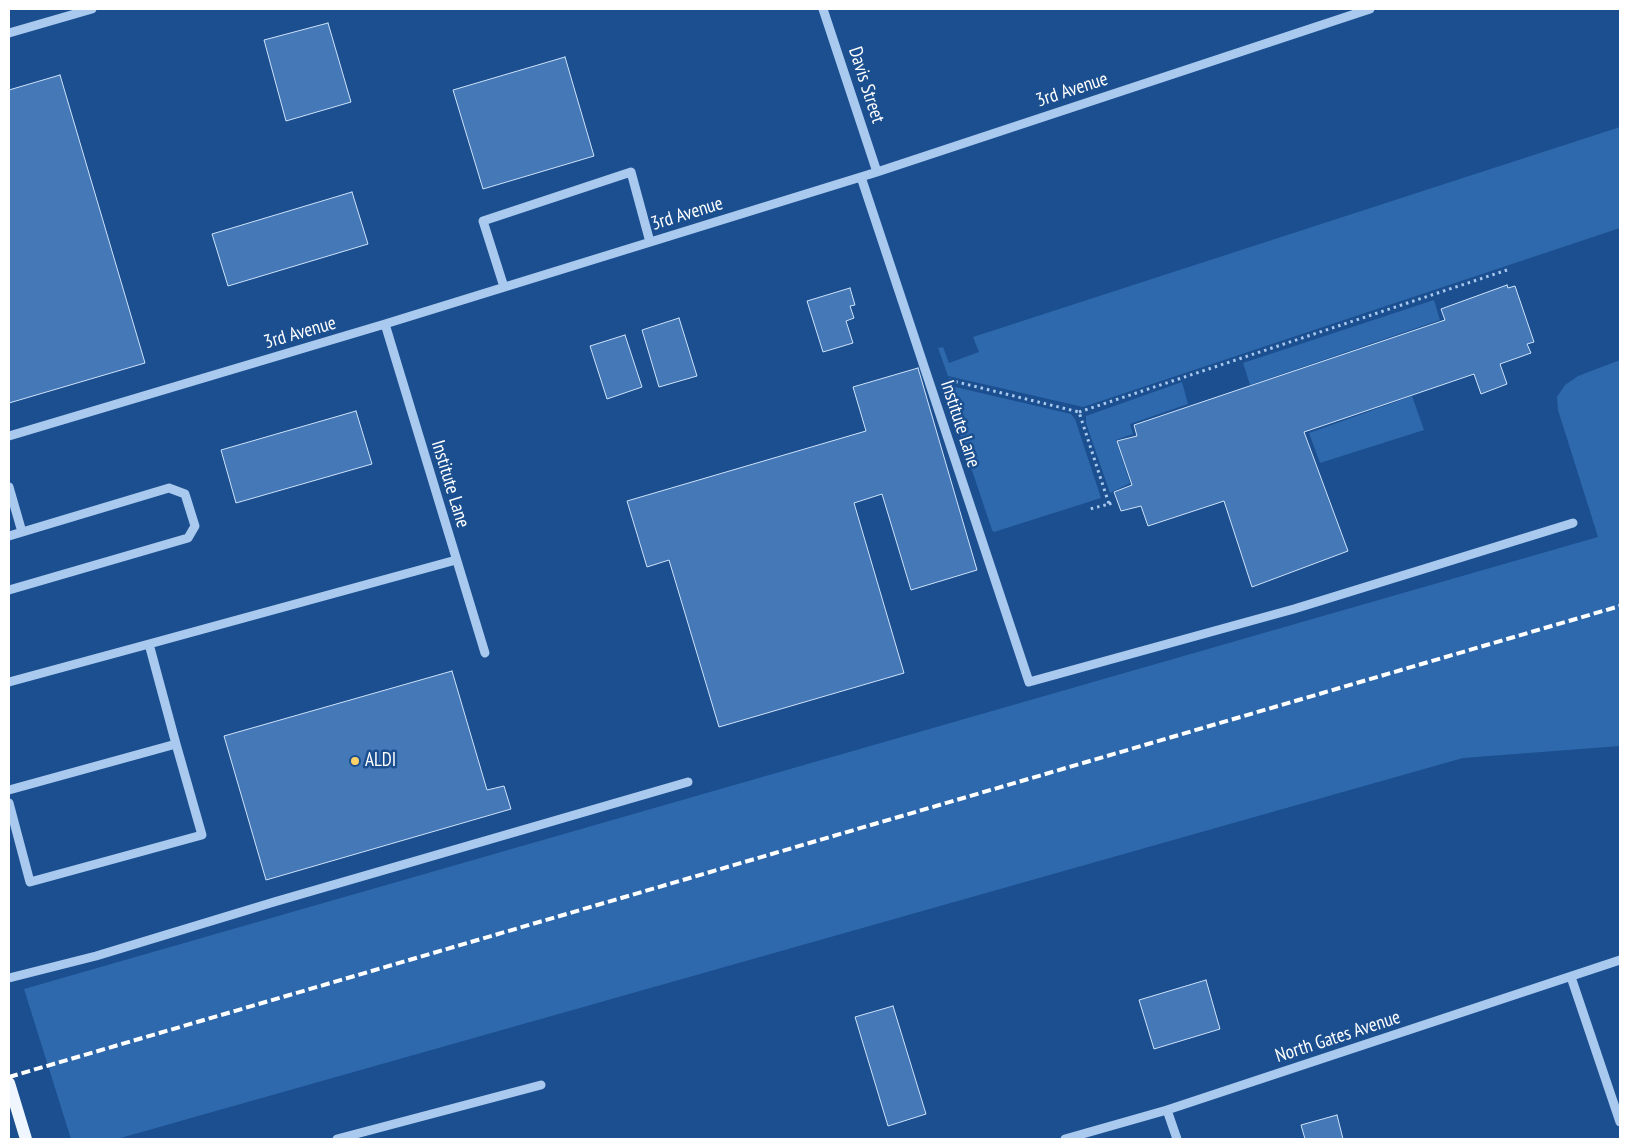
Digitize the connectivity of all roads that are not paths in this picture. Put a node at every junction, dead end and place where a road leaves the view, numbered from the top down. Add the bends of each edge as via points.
1 (92, 9) edge
2 (823, 9) edge
3 (1370, 9) edge
4 (71, 12) edge
5 (9, 33) edge
6 (877, 172) junction
7 (861, 177) junction
8 (650, 242) junction
9 (504, 288) junction
10 (384, 324) junction
11 (9, 436) edge
12 (9, 488) edge
13 (1573, 523) dead end
14 (22, 532) junction
15 (9, 536) edge
16 (456, 560) junction
17 (9, 590) edge
18 (149, 644) junction
19 (485, 654) dead end
20 (9, 682) edge
21 (176, 744) junction
22 (688, 782) dead end
23 (9, 790) edge
24 (9, 802) edge
25 (1620, 960) edge
26 (1571, 977) junction
27 (9, 978) edge
28 (9, 1083) edge
29 (541, 1085) dead end
30 (1167, 1110) junction
31 (1620, 1122) edge
32 (26, 1139) edge
33 (337, 1139) edge
34 (1065, 1139) edge
35 (1177, 1139) edge

1 - 4 street
2 - 6 street, Davis Street
3 - 6 street, 3rd Avenue
4 - 5 street
6 - 7 street, 3rd Avenue
7 - 8 street, 3rd Avenue
7 - 13 street, Institute Lane via 1028,682 1294,609
8 - 9 street, 3rd Avenue
8 - 9 street via 631,172 483,221
9 - 10 street, 3rd Avenue
10 - 11 street, 3rd Avenue
10 - 16 street, Institute Lane
12 - 14 street
14 - 15 street
14 - 17 street via 169,488 185,494 195,526 188,538
16 - 18 street
16 - 19 street, Institute Lane
18 - 20 street
18 - 21 street
21 - 23 street
21 - 24 street via 202,836 30,882
22 - 27 street via 96,956
25 - 26 street, North Gates Avenue
26 - 30 street, North Gates Avenue
26 - 31 street
28 - 32 main road
29 - 33 street
30 - 34 street, North Gates Avenue
30 - 35 street

